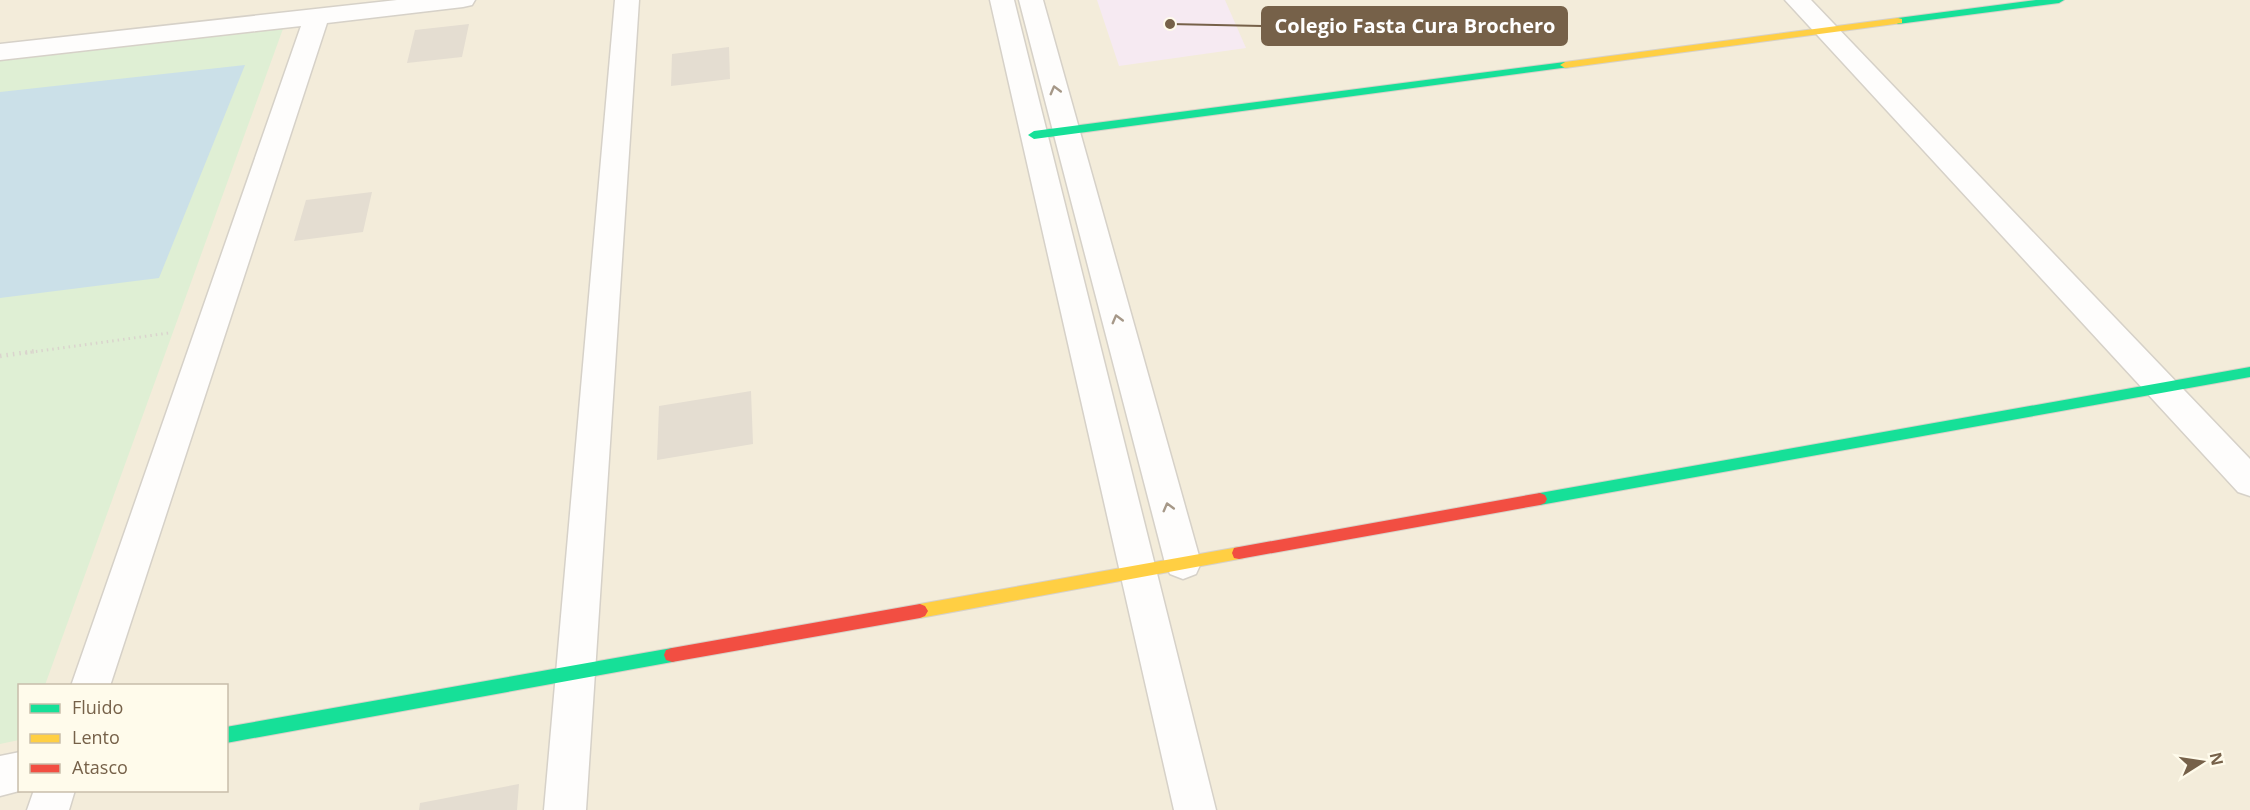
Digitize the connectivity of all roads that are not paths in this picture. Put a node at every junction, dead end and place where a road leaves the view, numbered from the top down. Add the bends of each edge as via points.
1 (463, 0) edge
2 (627, 0) edge
3 (1002, 0) edge
4 (1031, 0) edge
5 (1797, 0) edge
6 (2059, 0) edge
7 (316, 17) junction
8 (1825, 31) junction
9 (0, 52) edge
10 (1066, 130) junction
11 (1034, 135) junction
12 (2250, 372) edge
13 (2162, 388) junction
14 (2250, 482) edge
15 (1183, 564) junction
16 (1138, 572) junction
17 (575, 672) junction
18 (91, 684) edge
19 (228, 735) edge
20 (18, 772) edge
21 (0, 776) edge
22 (54, 792) edge
23 (48, 810) edge
24 (565, 810) edge
25 (1195, 810) edge

1 - 7 street
2 - 17 street
3 - 11 street
10 -> 4 street
5 - 8 street
6 - 8 street
7 - 9 street
7 - 18 street
8 - 10 street
8 - 13 street
10 - 11 street
15 -> 10 street
11 - 16 street
12 - 13 street
13 - 14 street
13 - 15 street
15 - 16 street
16 - 17 street
16 - 25 street
17 - 19 street
17 - 24 street
20 - 21 street
22 - 23 street

